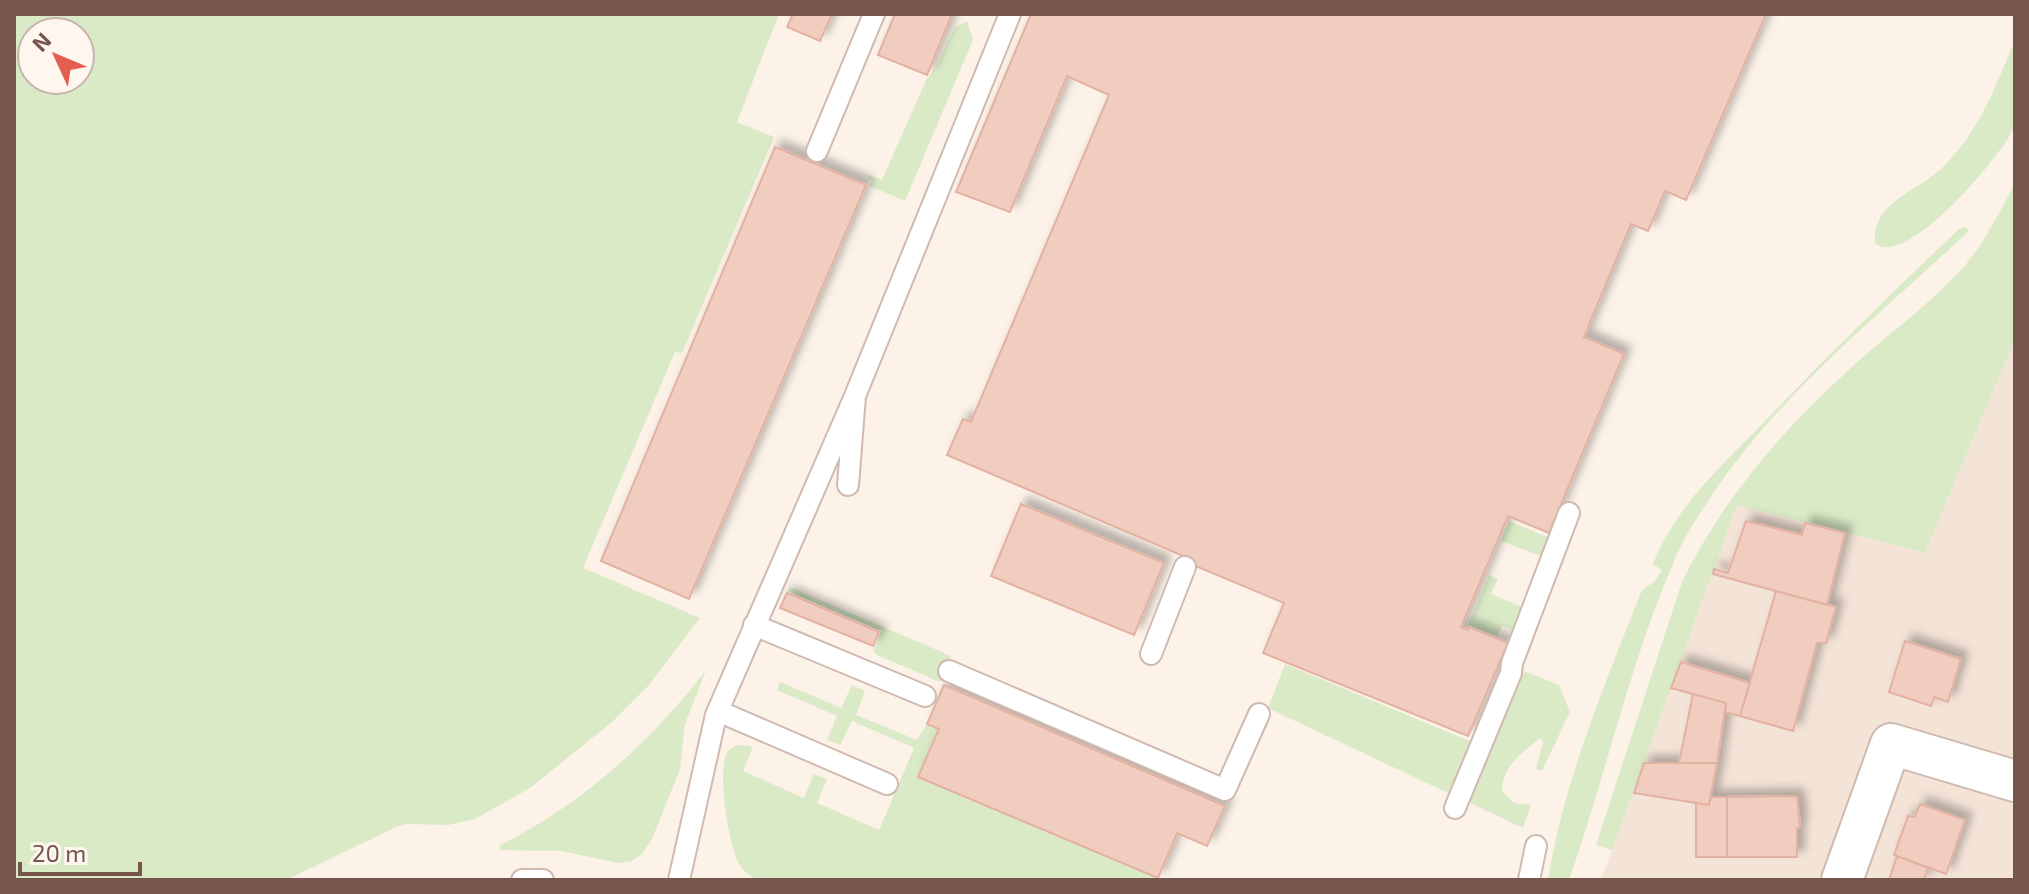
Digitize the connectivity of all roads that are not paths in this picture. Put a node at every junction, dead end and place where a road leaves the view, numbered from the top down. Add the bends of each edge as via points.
1 (874, 14) edge
2 (1009, 14) edge
3 (817, 151) dead end
4 (855, 396) junction
5 (848, 485) dead end
6 (1569, 513) dead end
7 (1185, 567) dead end
8 (754, 625) junction
9 (1151, 654) dead end
10 (949, 671) dead end
11 (925, 696) dead end
12 (718, 711) junction
13 (1259, 714) dead end
14 (2015, 781) edge
15 (887, 784) dead end
16 (1455, 808) dead end
17 (1536, 846) dead end
18 (522, 880) edge
19 (543, 880) edge
20 (679, 880) edge
21 (1529, 880) edge
22 (1842, 880) edge

1 - 3 lane
2 - 4 lane
4 - 5 lane
4 - 8 lane
6 - 16 lane
7 - 9 lane
8 - 11 lane
8 - 12 lane
10 - 13 lane via 1225,790
12 - 15 lane
12 - 20 lane
14 - 22 street via 1891,744
17 - 21 lane
18 - 19 lane

